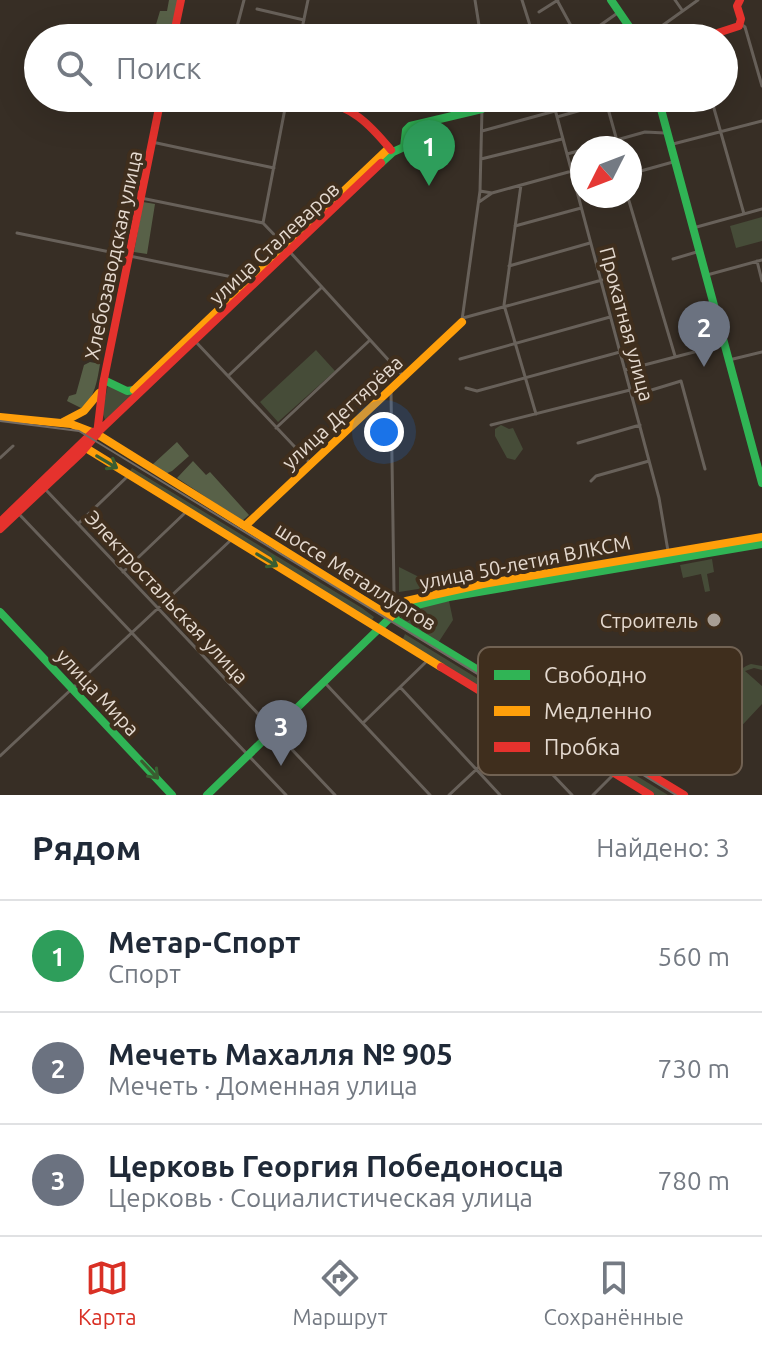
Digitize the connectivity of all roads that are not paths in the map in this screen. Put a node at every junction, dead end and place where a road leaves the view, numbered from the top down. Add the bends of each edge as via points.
1 (181, 0) edge
2 (244, 0) edge
3 (308, 0) edge
4 (475, 0) edge
5 (522, 0) edge
6 (557, 0) edge
7 (611, 0) edge
8 (675, 0) edge
9 (698, 0) edge
10 (737, 1) edge
11 (257, 9) dead end
12 (683, 11) junction
13 (539, 12) dead end
14 (619, 12) junction
15 (304, 20) junction
16 (176, 24) edge
17 (238, 24) edge
18 (303, 24) edge
19 (479, 24) edge
20 (530, 24) edge
21 (570, 24) edge
22 (602, 24) edge
23 (627, 24) edge
24 (665, 24) edge
25 (741, 24) junction
26 (738, 27) edge
27 (762, 61) edge
28 (756, 63) junction
29 (762, 86) edge
30 (158, 112) edge
31 (284, 112) edge
32 (358, 112) edge
33 (453, 112) edge
34 (483, 112) edge
35 (551, 112) edge
36 (555, 112) edge
37 (571, 112) edge
38 (609, 112) edge
39 (662, 112) edge
40 (715, 112) edge
41 (557, 117) junction
42 (762, 121) edge
43 (482, 131) junction
44 (668, 132) junction
45 (720, 132) junction
46 (616, 136) edge
47 (631, 136) edge
48 (563, 139) junction
49 (152, 142) junction
50 (671, 144) junction
51 (391, 150) junction
52 (570, 153) edge
53 (567, 154) junction
54 (481, 159) junction
55 (676, 161) junction
56 (570, 164) edge
57 (274, 168) junction
58 (642, 171) edge
59 (570, 172) edge
60 (521, 185) junction
61 (480, 191) junction
62 (492, 193) junction
63 (141, 198) junction
64 (479, 202) junction
65 (582, 208) joint
66 (631, 208) edge
67 (762, 209) edge
68 (744, 214) junction
69 (263, 223) junction
70 (515, 226) junction
71 (693, 228) junction
72 (17, 233) dead end
73 (591, 243) junction
74 (288, 249) junction
75 (700, 251) junction
76 (128, 256) junction
77 (673, 259) dead end
78 (759, 260) edge
79 (509, 266) junction
80 (707, 275) junction
81 (602, 280) junction
82 (762, 281) edge
83 (251, 284) junction
84 (322, 286) junction
85 (504, 305) junction
86 (610, 317) junction
87 (462, 320) junction
88 (193, 338) junction
89 (370, 340) junction
90 (514, 343) junction
91 (725, 344) junction
92 (620, 352) junction
93 (762, 352) edge
94 (675, 356) junction
95 (460, 359) dead end
96 (729, 360) junction
97 (625, 370) junction
98 (228, 376) junction
99 (403, 376) junction
100 (525, 378) junction
101 (103, 382) junction
102 (391, 388) junction
103 (466, 388) dead end
104 (630, 390) junction
105 (135, 393) junction
106 (632, 396) junction
107 (536, 414) junction
108 (0, 417) edge
109 (61, 423) junction
110 (491, 425) dead end
111 (640, 425) junction
112 (276, 428) junction
113 (95, 433) junction
114 (578, 443) dead end
115 (13, 446) dead end
116 (83, 447) junction
117 (0, 458) edge
118 (649, 461) junction
119 (310, 463) junction
120 (705, 469) dead end
121 (129, 475) junction
122 (591, 481) dead end
123 (762, 483) edge
124 (42, 486) junction
125 (187, 511) junction
126 (18, 513) junction
127 (0, 522) edge
128 (78, 524) junction
129 (245, 526) junction
130 (0, 529) edge
131 (762, 537) edge
132 (232, 539) junction
133 (762, 544) edge
134 (669, 556) junction
135 (123, 572) junction
136 (406, 601) junction
137 (158, 608) junction
138 (0, 612) edge
139 (391, 617) junction
140 (381, 629) junction
141 (132, 633) junction
142 (428, 660) junction
143 (478, 670) edge
144 (325, 682) junction
145 (400, 687) junction
146 (72, 688) junction
147 (478, 691) edge
148 (363, 723) junction
149 (274, 731) junction
150 (249, 755) junction
151 (0, 756) edge
152 (476, 769) joint
153 (482, 775) edge
154 (553, 775) edge
155 (613, 775) edge
156 (616, 775) edge
157 (651, 775) edge
158 (172, 795) edge
159 (207, 795) edge
160 (286, 795) edge
161 (335, 795) edge
162 (430, 795) edge
163 (449, 795) edge
164 (500, 795) edge
165 (572, 795) edge
166 (593, 795) edge
167 (650, 795) edge
168 (684, 795) edge

1 - 16 main road
2 - 17 street
3 - 15 street
4 - 19 street
5 - 20 street
6 - 13 street
6 - 21 street
7 - 14 main road
8 - 12 street
9 - 12 street
10 - 25 main road
11 - 15 street
12 - 24 street
14 - 22 street
14 - 23 main road
15 - 18 street
25 - 26 main road
25 - 28 street
27 - 28 street
28 - 29 street
30 - 49 main road, Хлебозаводская улица
31 - 57 street
32 - 51 main road
33 - 51 main road, улица Сталеваров via 410,126 405,145
34 - 43 street
35 - 43 street
36 - 41 street, Прокатная улица
37 - 41 street
38 - 46 street
39 - 44 main road
40 - 45 street
41 - 48 street, Прокатная улица
42 - 45 street
43 - 54 street
44 - 47 street
44 - 50 main road
45 - 50 street
45 - 68 street
48 - 53 street, Прокатная улица
48 - 54 street
49 - 57 street
49 - 63 main road, Хлебозаводская улица
50 - 55 main road
51 - 74 main road, улица Сталеваров
52 - 53 street
53 - 56 street, Прокатная улица
54 - 61 street
55 - 58 street
55 - 71 main road
57 - 69 street
59 - 60 street
60 - 62 street
60 - 70 street
61 - 62 street
61 - 64 street
62 - 64 street
63 - 69 street
63 - 76 main road, Хлебозаводская улица
64 - 87 street
65 - 70 street
65 - 73 street, Прокатная улица
66 - 94 street
67 - 68 street
68 - 71 street
69 - 74 street
70 - 79 street
71 - 75 main road
72 - 76 street
73 - 79 street
73 - 81 street, Прокатная улица
74 - 83 main road, улица Сталеваров
74 - 84 street
75 - 77 street
75 - 80 main road
76 - 83 street via 245,278
76 - 101 main road, Хлебозаводская улица
78 - 80 street
78 - 82 street
79 - 85 street
80 - 91 main road
81 - 85 street
81 - 86 street, Прокатная улица
83 - 88 main road, улица Сталеваров
84 - 89 street
84 - 98 street
85 - 87 street
85 - 90 street
86 - 90 street
86 - 92 street, Прокатная улица
87 - 99 main road, улица Дегтярёва
88 - 98 street
88 - 105 main road, улица Сталеваров
89 - 99 street
89 - 112 street
90 - 95 street
90 - 100 street
91 - 94 street
91 - 96 main road
92 - 97 street, Прокатная улица
92 - 100 street
93 - 96 street
94 - 97 street
96 - 123 main road
97 - 104 street, Прокатная улица
98 - 112 street
99 - 102 main road, улица Дегтярёва
100 - 103 street via 477,391
100 - 107 street
101 - 105 main road
101 - 109 main road via 90,406
101 - 113 main road, Хлебозаводская улица
102 - 119 main road, улица Дегтярёва
102 - 136 street via 395,597
104 - 106 street, Прокатная улица
104 - 107 street
105 - 113 main road, улица Сталеваров
106 - 111 street, Прокатная улица
106 - 120 street via 681,381
107 - 110 street
108 - 109 main road, шоссе Металлургов
109 - 113 main road, шоссе Металлургов
111 - 114 street
111 - 118 street, Прокатная улица
112 - 119 street
113 - 116 main road, улица Сталеваров
113 - 129 main road, шоссе Металлургов
115 - 117 street
116 -> 121 main road, шоссе Металлургов
116 - 124 main road, улица Сталеваров
118 - 122 street
118 - 134 street, Прокатная улица
119 - 129 main road, улица Дегтярёва
121 - 125 main road, шоссе Металлургов
121 - 128 street
124 - 126 main road, улица Сталеваров
124 - 127 main road, улица Сталеваров
124 - 128 street, Электростальская улица
125 - 132 main road, шоссе Металлургов
125 - 135 street
126 - 130 main road, улица Сталеваров
126 - 141 street
128 - 135 street, Электростальская улица
129 - 139 main road, шоссе Металлургов
131 - 134 main road, улица 50-летия ВЛКСМ
132 - 137 street
132 -> 140 main road, шоссе Металлургов
133 - 134 main road, улица 50-летия ВЛКСМ
134 - 136 main road, улица 50-летия ВЛКСМ
134 - 139 main road, улица 50-летия ВЛКСМ via 449,597
135 - 137 street, Электростальская улица
136 - 139 main road, улица 50-летия ВЛКСМ
137 - 141 street
137 - 149 street, Электростальская улица
138 - 146 main road, улица Мира
139 - 140 main road
139 - 143 main road, шоссе Металлургов
140 - 142 main road, шоссе Металлургов
140 - 144 main road
141 - 146 street
141 - 150 street
142 - 145 street
142 - 147 main road, шоссе Металлургов
144 - 148 street
144 - 149 main road
145 - 148 street
145 - 152 street
146 - 151 street
146 -> 158 main road, улица Мира
148 - 162 street
149 - 150 main road
149 - 161 street, Электростальская улица
150 - 159 main road
150 - 160 street
152 - 163 street
153 - 164 street
154 - 165 street
155 - 166 street
156 - 167 main road, шоссе Металлургов
157 - 168 main road, шоссе Металлургов

